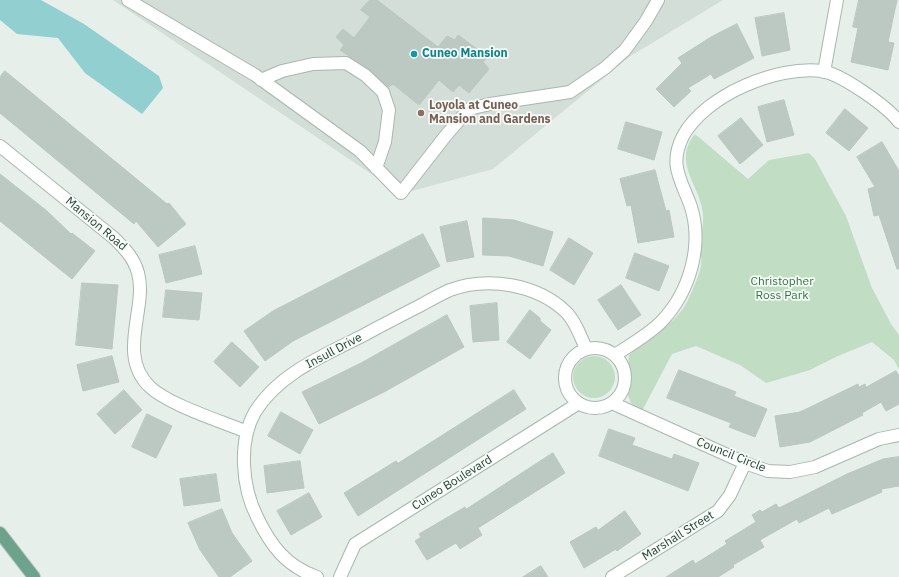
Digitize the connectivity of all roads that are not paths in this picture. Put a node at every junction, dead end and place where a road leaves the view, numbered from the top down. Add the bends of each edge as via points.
1 (128, 0) edge
2 (658, 0) edge
3 (837, 0) edge
4 (824, 72) junction
5 (261, 80) junction
6 (899, 122) edge
7 (0, 146) edge
8 (376, 168) junction
9 (586, 349) junction
10 (615, 355) junction
11 (579, 403) junction
12 (612, 403) junction
13 (247, 432) junction
14 (899, 435) edge
15 (745, 463) junction
16 (0, 532) edge
17 (34, 577) edge
18 (317, 577) edge
19 (340, 577) edge
20 (612, 577) edge

1 - 5 street
2 - 8 street via 625,50 605,68 570,92 469,109 401,193
3 - 4 street
4 - 6 street via 862,91 892,113
4 - 10 street via 789,71 747,84 722,98 699,116 684,135 675,158 694,225 693,263 678,301 660,322
5 - 8 street via 360,151
5 - 8 street via 282,71 313,64 346,62 365,75 383,92 389,110 385,142
7 - 13 street, Mansion Road via 114,238 130,254 138,273 140,287 134,331 137,369 149,386 163,397
9 - 10 street via 601,348
9 - 11 street via 572,358 565,374 568,391
9 - 13 street, Insull Drive via 566,312 542,296 519,286 484,282 450,290 295,372 272,390 255,413
10 - 12 street via 621,362 625,380 623,389
11 - 12 street via 596,408
11 - 19 street, Cuneo Boulevard via 355,544
12 - 15 street, Council Circle
13 - 18 street, Insull Drive via 244,477 250,502 264,532 284,559 301,572
14 - 15 street, Council Circle via 880,439 815,468 790,472 768,471
15 - 20 street, Marshall Street via 730,495 718,511
16 - 17 main road

